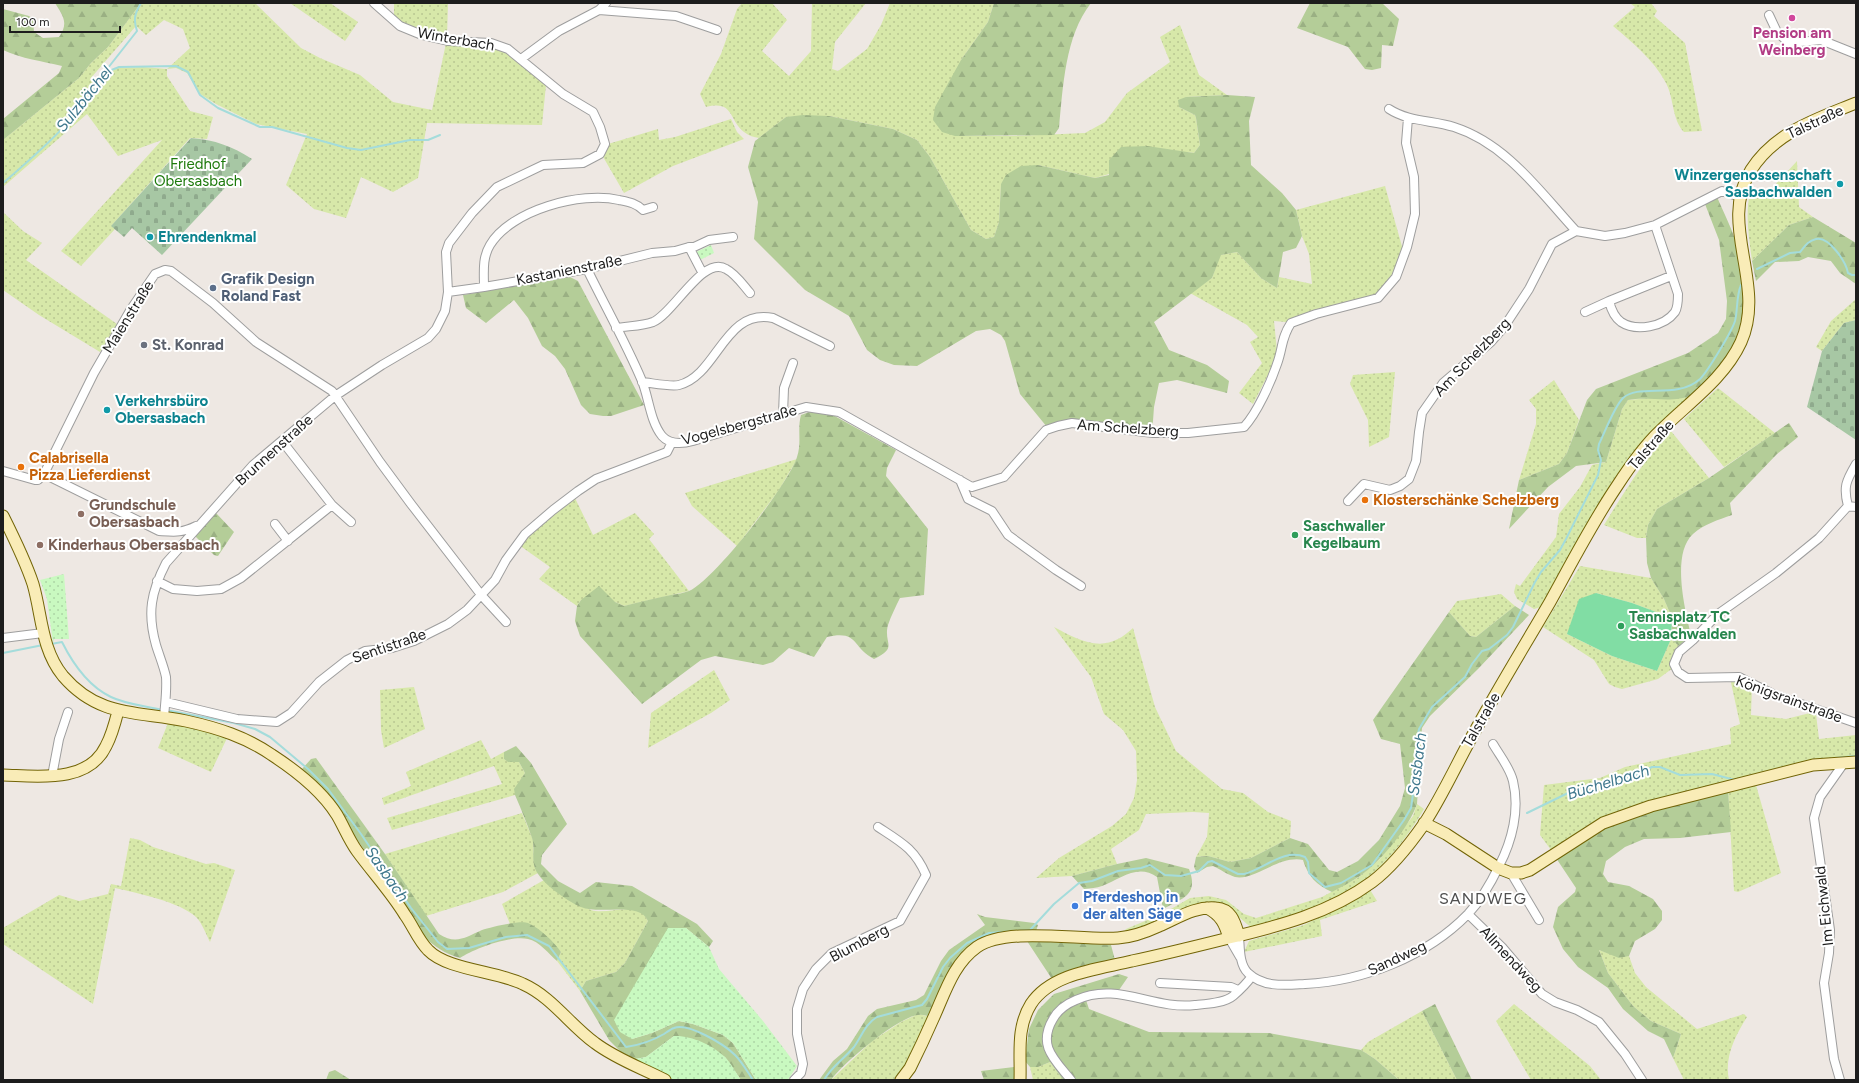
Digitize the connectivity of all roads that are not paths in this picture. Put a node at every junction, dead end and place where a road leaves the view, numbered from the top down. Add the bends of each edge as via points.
1 (374, 3) edge
2 (606, 3) edge
3 (599, 10) junction
4 (1769, 15) dead end
5 (717, 30) dead end
6 (1856, 54) edge
7 (521, 59) junction
8 (1856, 103) edge
9 (1389, 109) dead end
10 (1408, 118) junction
11 (1740, 196) junction
12 (653, 207) dead end
13 (1655, 225) junction
14 (1576, 231) junction
15 (733, 237) dead end
16 (689, 247) junction
17 (587, 269) junction
18 (702, 272) junction
19 (1671, 276) junction
20 (484, 287) junction
21 (448, 292) junction
22 (750, 293) dead end
23 (1609, 301) junction
24 (1585, 312) dead end
25 (616, 328) junction
26 (830, 346) dead end
27 (794, 363) dead end
28 (642, 382) junction
29 (335, 396) junction
30 (783, 414) junction
31 (1046, 430) joint
32 (282, 441) junction
33 (672, 442) junction
34 (1856, 464) edge
35 (3, 471) edge
36 (44, 474) junction
37 (960, 480) junction
38 (1348, 501) dead end
39 (332, 505) junction
40 (1852, 506) edge
41 (3, 516) edge
42 (351, 522) dead end
43 (201, 523) junction
44 (275, 524) dead end
45 (288, 541) junction
46 (157, 581) junction
47 (1081, 586) dead end
48 (482, 596) junction
49 (506, 622) dead end
50 (3, 638) edge
51 (45, 642) junction
52 (165, 710) junction
53 (118, 711) junction
54 (68, 712) dead end
55 (1856, 723) edge
56 (1493, 744) dead end
57 (1856, 762) edge
58 (1844, 763) junction
59 (3, 775) edge
60 (52, 776) junction
61 (1424, 823) junction
62 (878, 827) dead end
63 (1498, 868) junction
64 (1512, 873) junction
65 (1468, 914) junction
66 (1539, 920) dead end
67 (1234, 937) junction
68 (1252, 976) junction
69 (1160, 983) dead end
70 (1238, 990) junction
71 (665, 1080) edge
72 (794, 1080) edge
73 (901, 1080) edge
74 (1020, 1080) edge
75 (1071, 1080) edge
76 (1642, 1080) edge
77 (1840, 1080) edge

1 - 7 street, Winterbach via 400,26 422,36 448,41 491,43 508,49
2 - 3 street
3 - 5 street via 676,16
3 - 7 street via 559,31
4 - 6 street via 1777,32 1789,43 1821,40
7 - 21 street, Winterbach via 563,94 593,112 605,144 600,154 584,163 543,165 497,187 462,224 449,243 446,252
8 - 11 main road, Talstraße via 1795,129 1776,141 1754,166
9 - 10 street
10 - 14 street via 1454,127 1476,136 1500,151 1526,174
10 - 31 street, Am Schelzberg via 1406,143 1414,176 1415,214 1396,277 1378,298 1290,322 1284,333 1278,363 1252,419 1244,427 1188,433 1072,424
11 - 13 street via 1722,191
11 - 61 main road, Talstraße via 1738,224 1750,298 1749,314 1742,340 1722,372 1649,442 1614,490
12 - 20 street via 643,210 637,204 605,197 579,198 552,204 528,215 502,231 490,246 484,262
13 - 14 street via 1605,236
13 - 19 street
14 - 38 street, Am Schelzberg via 1552,244 1529,289 1504,327 1491,342 1443,384 1422,413 1416,461 1409,479 1390,490 1364,484
15 - 16 street, Kastanienstraße via 710,240
16 - 17 street, Kastanienstraße
16 - 18 street
17 - 20 street, Kastanienstraße
17 - 25 street, Vogelsbergstraße
18 - 22 street via 717,266 726,268
18 - 25 street via 672,307 653,322
19 - 23 street
19 - 23 street via 1678,294 1678,303 1675,312 1662,321 1639,328 1628,325 1613,313
20 - 21 street, Kastanienstraße
21 - 29 street, Brunnenstraße via 445,311 428,338
23 - 24 street
25 - 28 street, Vogelsbergstraße
26 - 28 street via 773,318 750,318 729,336 698,375 679,385
27 - 30 street via 784,388
28 - 33 street, Vogelsbergstraße via 662,436
29 - 32 street, Brunnenstraße
29 - 36 street, Maienstraße via 327,387 256,342 176,274 160,271 155,274 131,309 107,350
29 - 48 street via 382,466
30 - 33 street, Vogelsbergstraße via 693,441 681,444
30 - 37 street, Vogelsbergstraße via 806,407 839,412
31 - 37 street, Vogelsbergstraße via 1004,477 972,486
32 - 39 street
32 - 43 street, Brunnenstraße via 253,465
33 - 48 street, Sentistraße via 667,452 596,479 553,510 525,534
34 - 40 street, Königsrainstraße via 1844,492
35 - 36 street via 34,480 38,480
36 - 43 street via 159,531 186,531
37 - 47 street via 968,499 992,511 1008,535
39 - 42 street
39 - 45 street
40 - 55 street, Königsrainstraße via 1819,538 1776,573 1718,614 1679,652 1674,664 1678,672 1687,678 1739,677 1775,695
41 - 51 main road via 30,576 38,602
43 - 46 street, Brunnenstraße via 166,563
44 - 45 street
45 - 46 street via 241,578 221,589 174,589
46 - 52 street, Brunnenstraße via 151,604 152,631 166,677
48 - 49 street
48 - 52 street, Sentistraße via 448,624 414,641 392,648 365,651 347,660 319,682 291,713 277,722
50 - 51 street
51 - 53 main road via 63,676 75,688 104,706
52 - 53 main road
52 - 71 main road via 238,735 256,744 313,787 336,814 356,850 431,954 446,961 511,978 526,985 606,1051
53 - 60 main road via 106,748 96,759 85,768 67,775
54 - 60 street via 59,739
56 - 63 street, Sandweg via 1513,781 1516,802 1509,847
57 - 58 main road
58 - 64 main road via 1813,765 1616,817 1530,870
58 - 77 street, Im Eichwald via 1820,797 1814,818 1830,930 1824,983 1834,1059
59 - 60 main road
61 - 63 main road via 1446,834
61 - 67 main road, Talstraße via 1400,855 1374,881 1342,901 1308,916
62 - 72 street, Blumberg via 909,847 926,875 900,921 832,953 816,969 803,988 797,1008 797,1034 803,1064
63 - 64 main road
63 - 65 street, Sandweg via 1486,891
64 - 66 street
65 - 68 street, Sandweg via 1424,948 1370,973 1329,982 1275,986
65 - 76 street, Allmendweg via 1502,947 1542,994 1599,1022
67 - 68 street via 1247,972
67 - 73 main road via 1220,917 1207,908 1184,914 1140,934 1119,938 1029,936 992,941 979,946 967,954 958,966 910,1068
67 - 74 main road, Talstraße via 1092,970 1046,988 1032,1003 1023,1022 1019,1043
68 - 70 street
69 - 70 street via 1230,987
70 - 75 street via 1233,996 1221,1001 1194,1006 1172,1005 1112,993 1093,993 1073,1001 1056,1014 1049,1026 1046,1044 1051,1056

